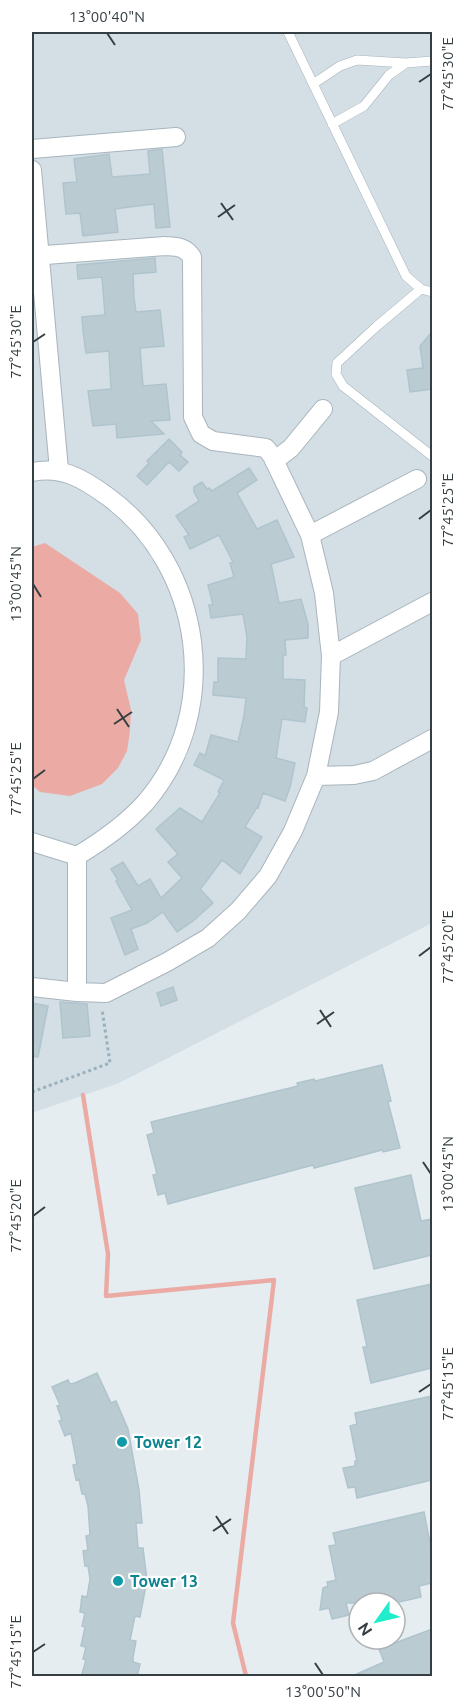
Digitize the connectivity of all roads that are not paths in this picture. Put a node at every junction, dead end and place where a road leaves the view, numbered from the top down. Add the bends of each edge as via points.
1 (288, 32) edge
2 (432, 61) edge
3 (406, 63) junction
4 (314, 84) junction
5 (332, 124) junction
6 (176, 137) dead end
7 (32, 149) edge
8 (32, 170) edge
9 (36, 255) edge
10 (421, 289) junction
11 (432, 292) edge
12 (39, 336) edge
13 (323, 409) dead end
14 (432, 456) edge
15 (274, 461) junction
16 (59, 470) junction
17 (32, 472) edge
18 (417, 479) dead end
19 (310, 535) junction
20 (432, 602) edge
21 (331, 656) junction
22 (432, 739) edge
23 (316, 776) junction
24 (32, 842) edge
25 (76, 856) junction
26 (32, 987) edge
27 (77, 992) junction

1 - 4 lane
2 - 3 lane
3 - 4 lane via 357,60 340,66
3 - 5 lane via 389,75 364,106
4 - 5 lane
5 - 10 lane via 406,276
6 - 7 street
8 - 9 street
9 - 12 street
9 - 15 street via 165,246 188,250 192,256 193,417 201,434 213,441 266,448
10 - 11 lane
10 - 14 lane via 337,363 336,375 343,386
12 - 16 street
13 - 15 street via 291,448
15 - 19 street
16 - 17 street
16 - 25 street via 117,503 161,553 188,614 194,658 187,724 159,784 131,818
18 - 19 street
19 - 21 street via 324,593
20 - 21 street
21 - 23 street via 329,712
22 - 23 street via 373,771
23 - 27 street via 293,831 268,876 238,911 208,938 106,993
24 - 25 street
25 - 27 street
26 - 27 street

